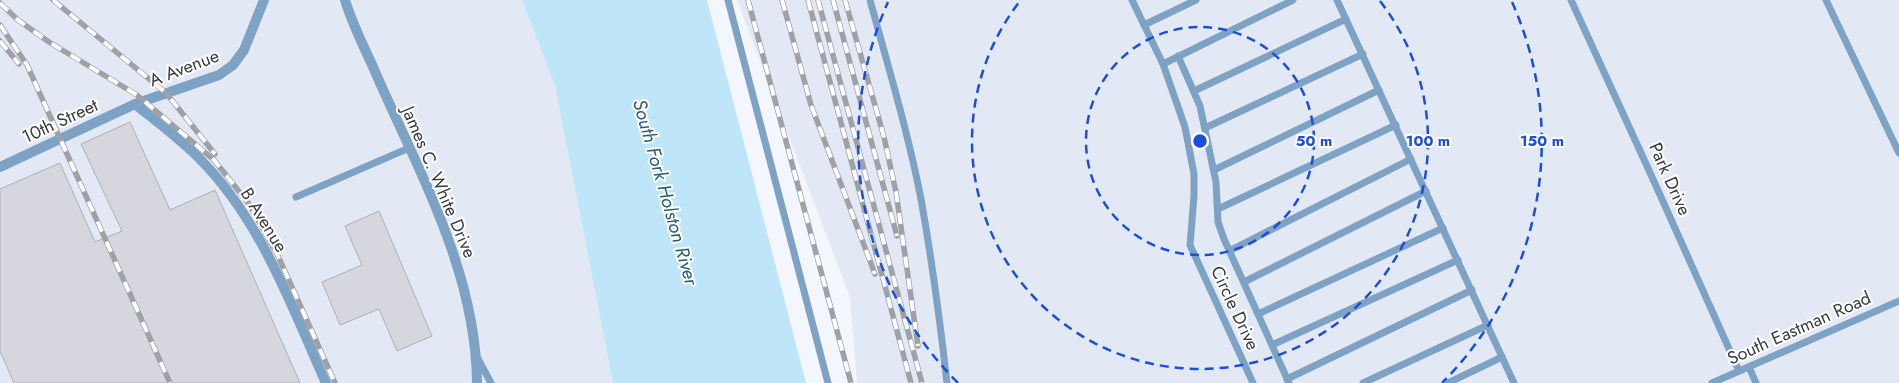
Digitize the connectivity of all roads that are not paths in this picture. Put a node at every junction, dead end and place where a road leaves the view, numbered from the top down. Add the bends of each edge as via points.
1 (264, 0) edge
2 (345, 0) edge
3 (728, 0) edge
4 (870, 0) edge
5 (1132, 0) edge
6 (1196, 0) edge
7 (1294, 0) edge
8 (1338, 0) edge
9 (1571, 0) edge
10 (1826, 0) edge
11 (1346, 18) junction
12 (1144, 25) junction
13 (1363, 54) junction
14 (1178, 56) junction
15 (1163, 64) junction
16 (1379, 90) junction
17 (1194, 91) junction
18 (134, 104) junction
19 (1396, 126) junction
20 (1206, 128) junction
21 (409, 148) junction
22 (1899, 153) edge
23 (1411, 159) junction
24 (0, 167) edge
25 (1214, 170) junction
26 (1426, 191) junction
27 (296, 197) dead end
28 (1218, 209) junction
29 (1443, 228) junction
30 (1229, 251) junction
31 (1458, 260) junction
32 (1244, 282) junction
33 (1472, 290) junction
34 (1899, 300) edge
35 (1258, 314) junction
36 (1488, 325) junction
37 (1272, 345) junction
38 (1502, 356) junction
39 (477, 357) junction
40 (1749, 367) junction
41 (1739, 371) junction
42 (1288, 381) edge
43 (326, 383) edge
44 (477, 383) edge
45 (491, 383) edge
46 (828, 383) edge
47 (947, 383) edge
48 (1253, 383) edge
49 (1363, 383) edge
50 (1448, 383) edge
51 (1514, 383) edge
52 (1712, 383) edge
53 (1756, 383) edge

1 - 18 street, A Avenue via 244,50 233,65 219,75
2 - 21 street, James C. White Drive
3 - 46 lane
4 - 47 lane via 921,198
5 - 12 lane
6 - 12 lane
7 - 14 lane
8 - 11 lane
9 - 41 lane, Park Drive
10 - 22 lane
11 - 13 lane
11 - 17 lane
12 - 15 lane
13 - 16 lane
13 - 20 lane
14 - 15 lane
14 - 17 lane
15 - 48 lane, Circle Drive via 1185,128 1194,174 1190,245
16 - 19 lane
16 - 25 lane
17 - 20 lane
18 - 24 street, 10th Street
18 - 43 street, B Avenue via 199,159 248,221 269,256
19 - 23 lane
19 - 28 lane
20 - 25 lane
21 - 27 lane
21 - 39 street, James C. White Drive via 460,270
23 - 26 lane
23 - 30 lane
25 - 28 lane
26 - 29 lane
26 - 32 lane
28 - 30 lane via 1218,222
29 - 31 lane
29 - 35 lane
30 - 32 lane
31 - 33 lane
31 - 37 lane
32 - 35 lane
33 - 36 lane
33 - 42 lane
34 - 40 lane, South Eastman Road
35 - 37 lane
36 - 38 lane
36 - 49 lane
37 - 42 lane
38 - 50 lane
38 - 51 lane
39 - 44 street, James C. White Drive
39 - 45 lane
40 - 41 lane, South Eastman Road
40 - 53 lane
41 - 52 lane, South Eastman Road

